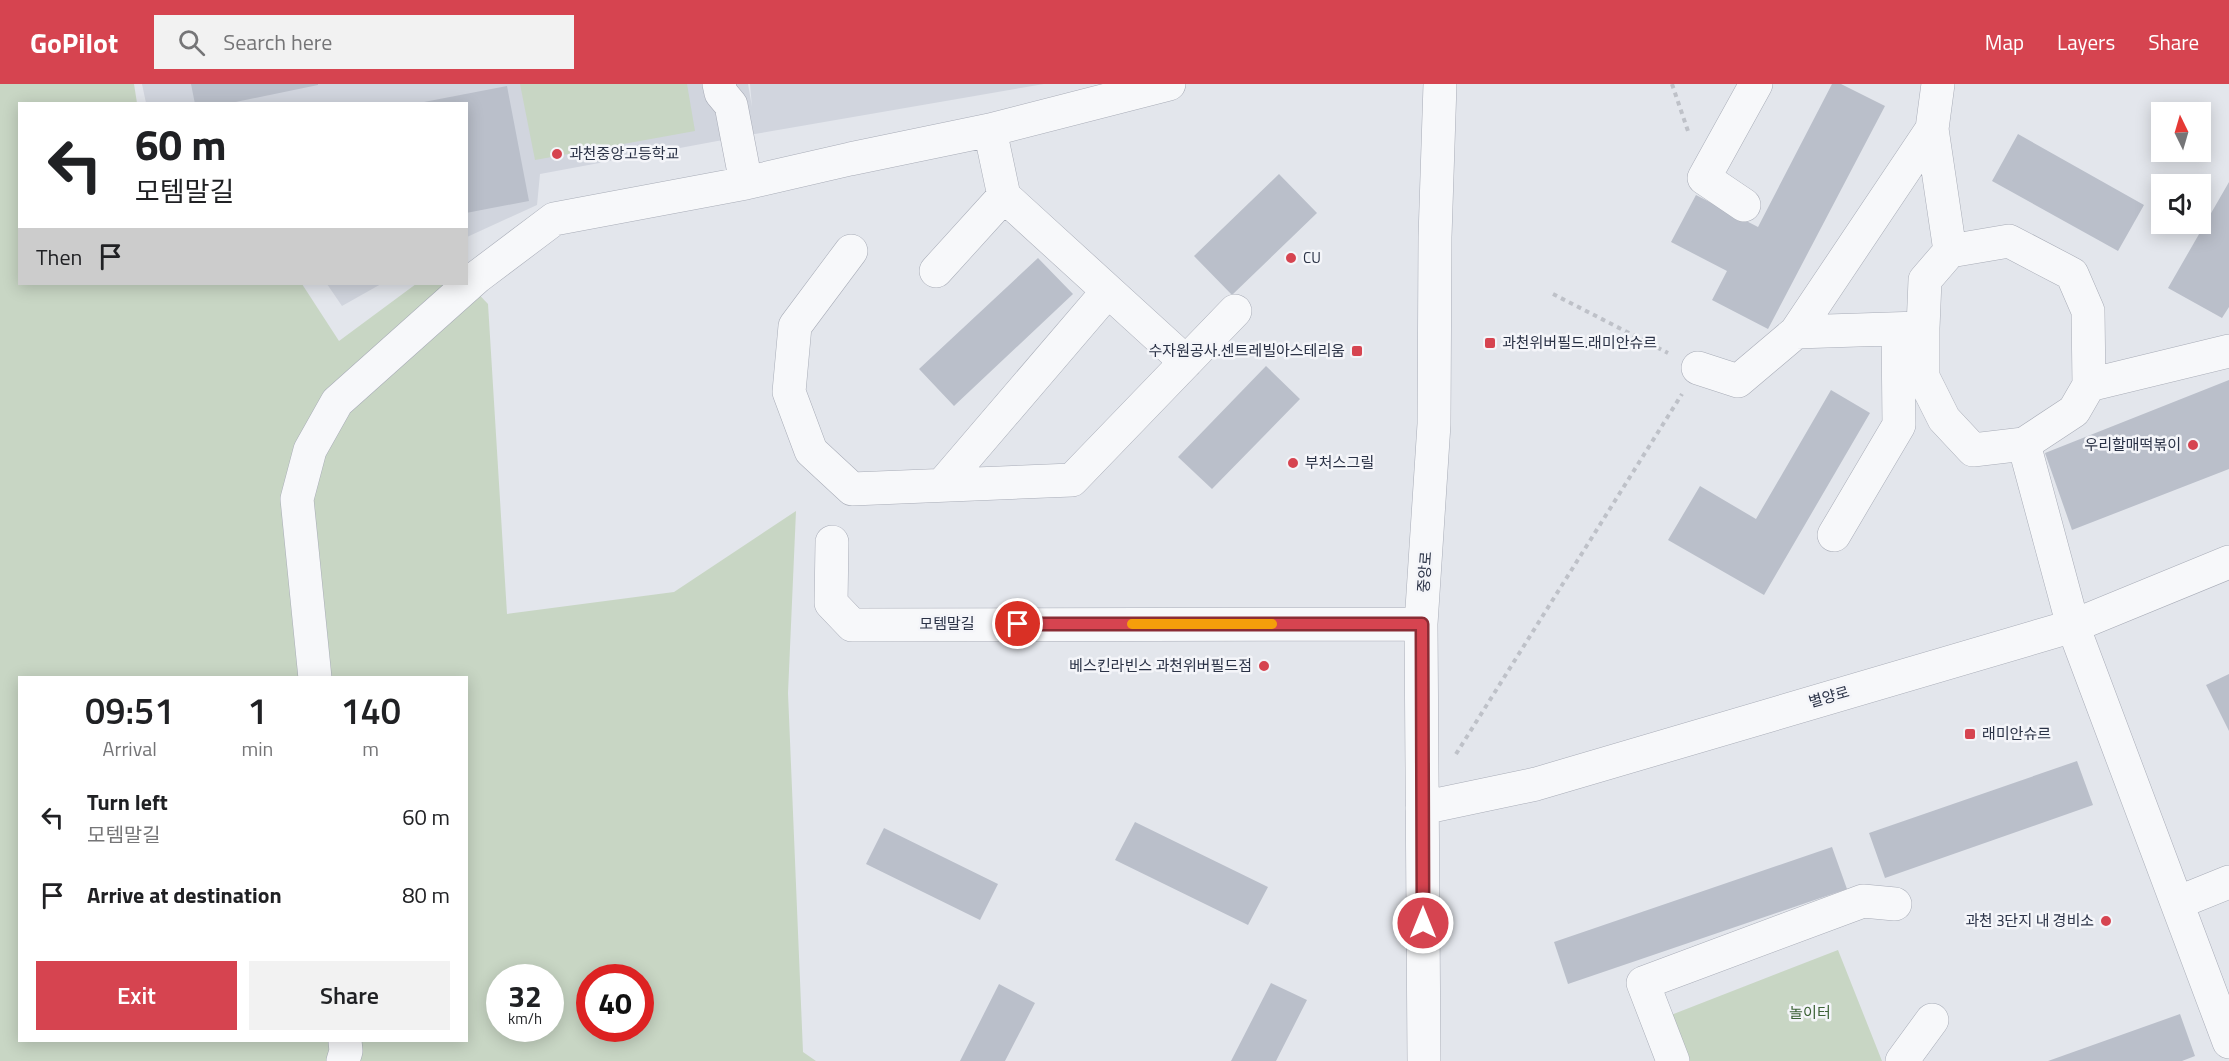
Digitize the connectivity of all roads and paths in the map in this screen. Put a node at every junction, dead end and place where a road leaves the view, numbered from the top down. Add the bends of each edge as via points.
1 (719, 84) edge
2 (1169, 84) edge
3 (1440, 84) edge
4 (1672, 84) edge
5 (1756, 84) edge
6 (1938, 84) edge
7 (1932, 129) junction
8 (990, 130) junction
9 (1704, 178) junction
10 (746, 183) junction
11 (1004, 196) junction
12 (1744, 205) dead end
13 (851, 251) dead end
14 (1950, 251) junction
15 (936, 271) dead end
16 (1108, 291) junction
17 (1553, 294) dead end
18 (1235, 311) dead end
19 (1911, 329) junction
20 (1796, 333) junction
21 (2229, 351) edge
22 (1186, 362) junction
23 (1698, 368) junction
24 (2089, 385) junction
25 (2024, 444) junction
26 (942, 486) junction
27 (1834, 535) dead end
28 (832, 542) dead end
29 (2229, 562) edge
30 (1422, 624) junction
31 (2073, 626) junction
32 (315, 676) edge
33 (1453, 758) dead end
34 (1422, 808) junction
35 (2229, 882) edge
36 (2177, 903) junction
37 (1895, 904) dead end
38 (1932, 1020) dead end
39 (2229, 1041) edge
40 (345, 1042) edge
41 (343, 1061) edge
42 (1424, 1061) edge
43 (1673, 1061) edge
44 (1902, 1061) edge

1 - 10 street via 731,105
2 - 8 street
3 - 30 street, 중앙로 via 1434,424
4 - 9 path
5 - 9 street
6 - 7 street
7 - 14 street
7 - 20 street
8 - 10 street
8 - 11 street
9 - 12 street
10 - 32 street via 554,219 477,277 337,402 310,450 297,499
11 - 15 street
11 - 16 street
13 - 26 street via 795,326 789,392 811,451 852,489
14 - 19 street via 1925,280
14 - 24 street via 2009,241 2072,274 2088,311
16 - 22 street
16 - 26 street
17 - 23 path
18 - 22 street
19 - 20 street
19 - 25 street via 1923,376 1944,419 1973,450
19 - 27 street via 1899,425
20 - 23 street via 1738,381
21 - 24 street
22 - 26 street via 1072,480
23 - 33 path
24 - 25 street via 2074,411
25 - 31 street
28 - 30 street, 모템말길 via 831,603 852,624
29 - 31 street, 별양로
30 - 34 street, 중앙로
31 - 34 street, 별양로 via 1536,784
31 - 36 street
34 - 42 street, 중앙로
35 - 36 street
36 - 39 street
37 - 43 street via 1863,901 1643,983
38 - 44 street
40 - 41 street

